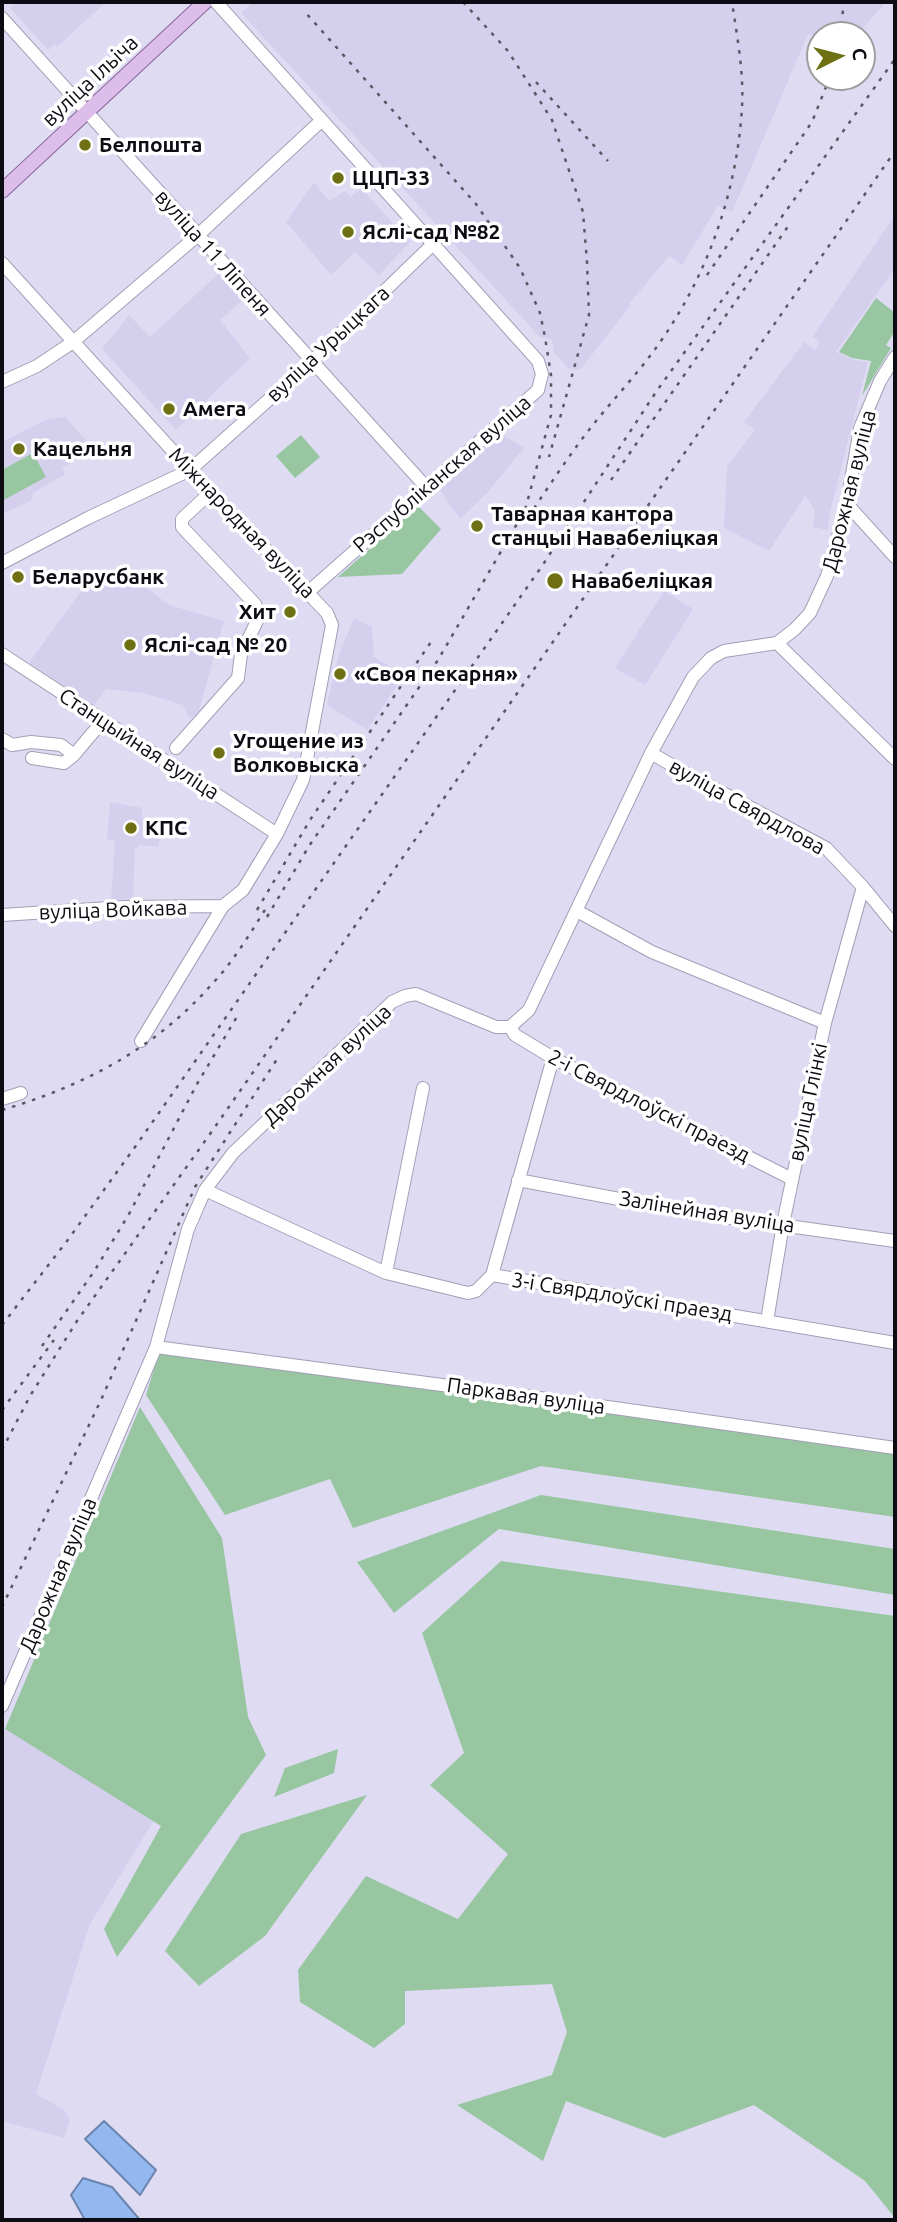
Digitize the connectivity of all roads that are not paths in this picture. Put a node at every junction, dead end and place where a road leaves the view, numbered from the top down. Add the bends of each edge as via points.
1 (205, 2) edge
2 (216, 2) edge
3 (2, 18) edge
4 (88, 112) junction
5 (322, 120) junction
6 (2, 191) edge
7 (197, 236) junction
8 (433, 244) junction
9 (2, 263) edge
10 (74, 342) junction
11 (895, 357) edge
12 (312, 361) junction
13 (2, 382) edge
14 (190, 470) junction
15 (426, 487) junction
16 (211, 492) junction
17 (847, 504) junction
18 (895, 557) edge
19 (2, 563) edge
20 (308, 593) junction
21 (777, 643) junction
22 (2, 654) edge
23 (107, 723) junction
24 (2, 739) edge
25 (176, 748) dead end
26 (651, 753) junction
27 (74, 755) junction
28 (32, 758) dead end
29 (895, 759) edge
30 (277, 834) junction
31 (863, 887) junction
32 (223, 906) junction
33 (577, 911) junction
34 (2, 915) edge
35 (895, 926) edge
36 (825, 1023) junction
37 (510, 1027) junction
38 (141, 1041) dead end
39 (553, 1058) junction
40 (423, 1088) dead end
41 (21, 1093) dead end
42 (2, 1099) edge
43 (518, 1180) junction
44 (792, 1180) junction
45 (205, 1190) junction
46 (783, 1224) junction
47 (895, 1241) edge
48 (386, 1273) junction
49 (492, 1275) junction
50 (767, 1321) junction
51 (895, 1343) edge
52 (156, 1347) junction
53 (895, 1448) edge
54 (2, 1706) edge

1 - 4 main road, вуліца Ільіча
2 - 5 street, Рэспубліканская вуліца
3 - 4 street, вуліца 11 Ліпеня
4 - 6 main road, вуліца Ільіча
4 - 7 street, вуліца 11 Ліпеня
5 - 7 street
5 - 8 street, Рэспубліканская вуліца
7 - 10 street
7 - 12 street, вуліца 11 Ліпеня
8 - 12 street, вуліца Урыцкага
8 - 15 street, Рэспубліканская вуліца via 538,361 542,374 538,390
9 - 10 street, Міжнародная вуліца
10 - 13 street
10 - 14 street, Міжнародная вуліца
11 - 17 street, Дарожная вуліца via 860,428
12 - 14 street, вуліца Урыцкага
12 - 15 street, вуліца 11 Ліпеня
14 - 16 street, Міжнародная вуліца
14 - 19 street, вуліца Урыцкага
15 - 20 street, Рэспубліканская вуліца
16 - 20 street, Міжнародная вуліца
16 - 25 street via 181,519 182,527 254,604 257,621 241,654 238,678
17 - 18 street
17 - 21 street, Дарожная вуліца via 822,590 810,613
20 - 30 street, Міжнародная вуліца via 332,625 303,780
21 - 26 street via 711,658 693,677
21 - 29 street
22 - 23 street, Станцыйная вуліца
23 - 27 street
23 - 30 street, Станцыйная вуліца
24 - 27 street via 12,745 61,745
26 - 31 street, вуліца Свярдлова via 826,848
26 - 33 street
27 - 28 street via 64,763
30 - 32 street, Міжнародная вуліца via 243,890
31 - 35 street, вуліца Свярдлова
31 - 36 street, вуліца Глінкі
32 - 34 street, вуліца Войкава
32 - 38 street, Міжнародная вуліца
33 - 36 street via 652,952
33 - 37 street via 529,1010
36 - 44 street, вуліца Глінкі
37 - 39 street, 2-і Свярдлоўскі праезд via 514,1035
37 - 45 street, Дарожная вуліца via 496,1027 416,995 392,1002 233,1153
39 - 43 street
39 - 44 street, 2-і Свярдлоўскі праезд
40 - 48 street
41 - 42 street
43 - 46 street, Залінейная вуліца via 688,1212
43 - 49 street
44 - 46 street, вуліца Глінкі
45 - 48 street, 3-і Свярдлоўскі праезд
45 - 52 street, Дарожная вуліца via 188,1229
46 - 47 street, Залінейная вуліца
46 - 50 street, вуліца Глінкі
48 - 49 street, 3-і Свярдлоўскі праезд via 468,1293
49 - 50 street, 3-і Свярдлоўскі праезд
50 - 51 street, 3-і Свярдлоўскі праезд
52 - 53 street, Паркавая вуліца
52 - 54 street, Дарожная вуліца

